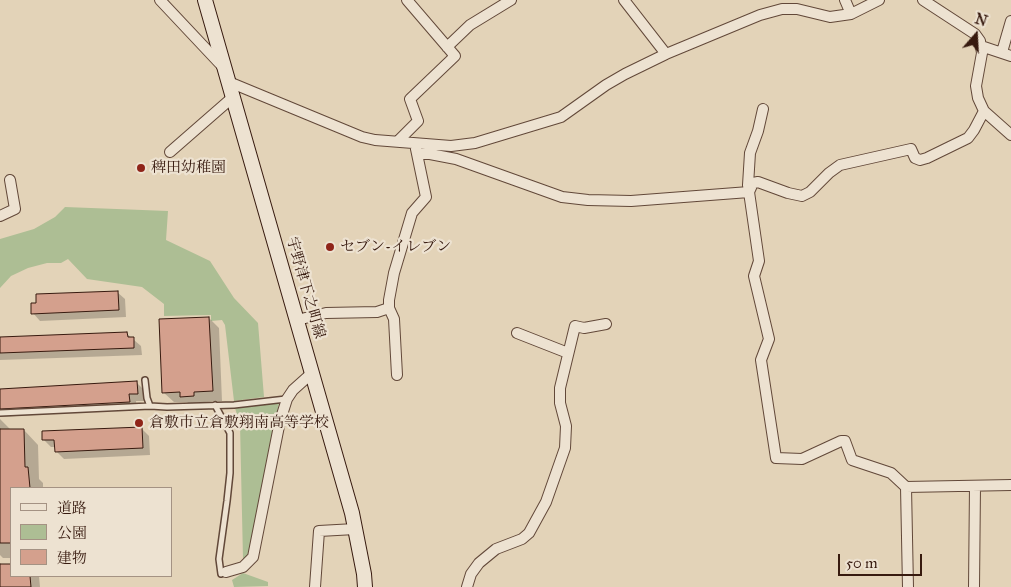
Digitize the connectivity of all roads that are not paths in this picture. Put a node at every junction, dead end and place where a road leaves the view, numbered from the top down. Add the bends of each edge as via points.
1 (160, 0) edge
2 (205, 0) edge
3 (407, 0) edge
4 (511, 0) edge
5 (624, 0) edge
6 (845, 0) edge
7 (879, 0) edge
8 (923, 0) edge
9 (794, 4) edge
10 (850, 14) junction
11 (1011, 21) edge
12 (446, 46) junction
13 (981, 46) junction
14 (666, 54) junction
15 (1007, 54) edge
16 (227, 76) junction
17 (233, 97) junction
18 (763, 109) dead end
19 (984, 111) junction
20 (1011, 135) edge
21 (398, 141) junction
22 (415, 143) junction
23 (170, 152) dead end
24 (417, 154) junction
25 (10, 180) dead end
26 (748, 192) junction
27 (0, 216) edge
28 (389, 308) junction
29 (297, 320) junction
30 (606, 324) dead end
31 (517, 333) dead end
32 (568, 354) junction
33 (312, 373) junction
34 (397, 375) dead end
35 (145, 380) dead end
36 (286, 399) junction
37 (215, 405) junction
38 (150, 406) junction
39 (0, 412) edge
40 (1011, 484) edge
41 (975, 486) junction
42 (906, 487) junction
43 (355, 529) junction
44 (226, 572) joint
45 (316, 587) edge
46 (365, 587) edge
47 (467, 587) edge
48 (908, 587) edge
49 (974, 587) edge

1 - 16 street
2 - 16 main road, 宇野津下之町線
3 - 12 street
4 - 12 street via 470,25
5 - 14 street
6 - 10 street
7 - 10 street
8 - 13 street via 975,34
9 - 10 street via 830,17
9 - 14 street
11 - 15 street
12 - 21 street via 455,56 410,99 418,121
13 - 15 street
13 - 19 street via 976,86
14 - 22 street via 606,85 561,117 475,143 452,146
16 - 17 main road, 宇野津下之町線
16 - 21 street via 362,137
17 - 23 street
17 - 29 main road, 宇野津下之町線
18 - 26 street via 748,161
19 - 20 street
19 - 26 street via 968,138 927,158 915,158 910,150 840,165 802,196 758,182 752,184
21 - 22 street
22 - 24 street
24 - 26 street via 469,162 537,189 571,198 631,201
24 - 28 street via 426,197 412,213 394,273
25 - 27 street via 15,209
26 - 42 street via 758,261 754,276 769,339 761,360 776,458 802,459 845,441 852,460 891,473
28 - 29 street via 377,312 326,313
28 - 34 street via 394,319
29 - 33 main road, 宇野津下之町線
30 - 32 street via 584,328 575,326
31 - 32 street
32 - 47 street via 560,388 566,426 565,448 546,502 529,533 496,549 479,563
33 - 36 street
33 - 43 main road, 宇野津下之町線
35 - 38 lane
36 - 37 lane
36 - 44 street via 253,557 243,567
37 - 38 lane
37 - 44 lane via 230,433 230,473 218,559 221,574
38 - 39 lane
40 - 41 street
41 - 42 street
41 - 49 street
42 - 48 street
43 - 45 street via 319,531
43 - 46 main road, 宇野津下之町線

